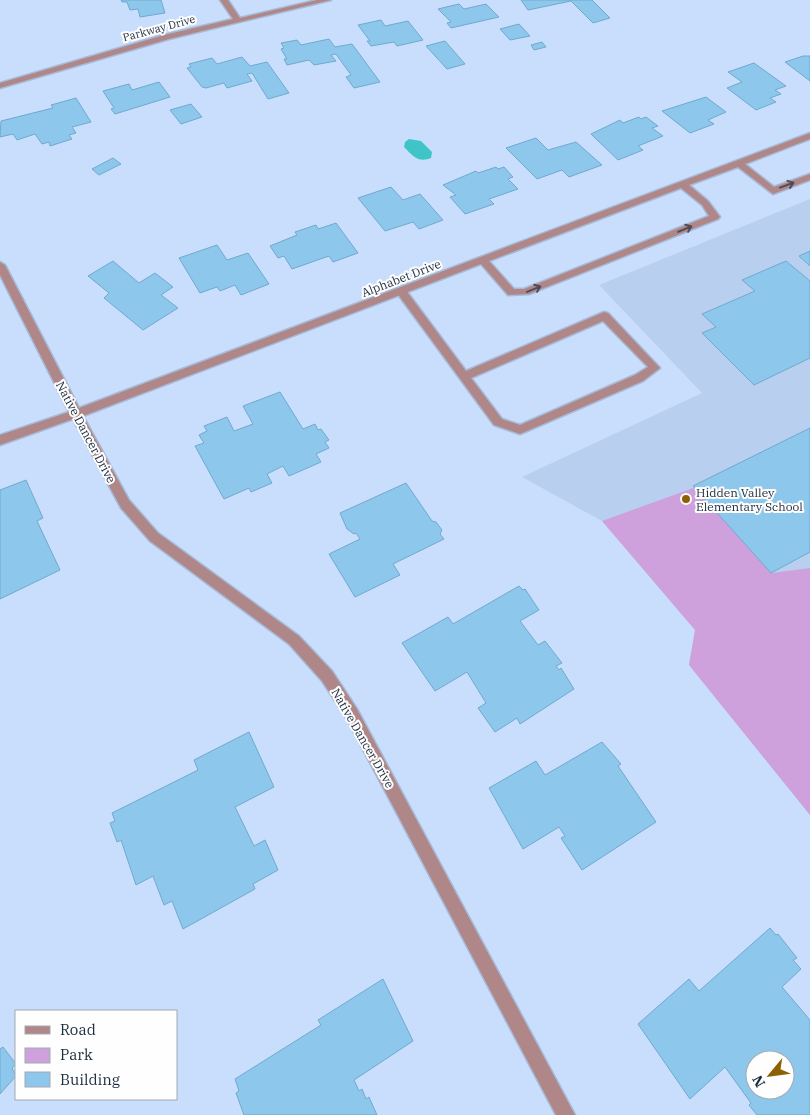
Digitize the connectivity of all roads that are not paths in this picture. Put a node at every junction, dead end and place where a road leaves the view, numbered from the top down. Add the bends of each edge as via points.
1 (224, 0) edge
2 (327, 0) edge
3 (237, 19) junction
4 (0, 86) edge
5 (810, 136) edge
6 (739, 163) junction
7 (810, 177) edge
8 (682, 184) junction
9 (483, 260) junction
10 (0, 265) edge
11 (401, 291) junction
12 (463, 377) junction
13 (76, 414) junction
14 (0, 440) edge
15 (566, 1115) edge

1 - 3 street
2 - 3 street, Parkway Drive
3 - 4 street, Parkway Drive via 167,36
5 - 6 street, Alphabet Drive
6 -> 7 street via 772,191
6 - 8 street, Alphabet Drive
8 - 9 street, Alphabet Drive
9 -> 8 street via 512,293 525,292 715,217
9 - 11 street, Alphabet Drive
10 - 13 street, Native Dancer Drive
11 - 12 street
11 - 13 street, Alphabet Drive
12 - 12 street via 498,422 520,430 655,368 604,316
13 - 14 street, Alphabet Drive
13 - 15 street, Native Dancer Drive via 125,504 154,537 294,640 327,676 352,714

